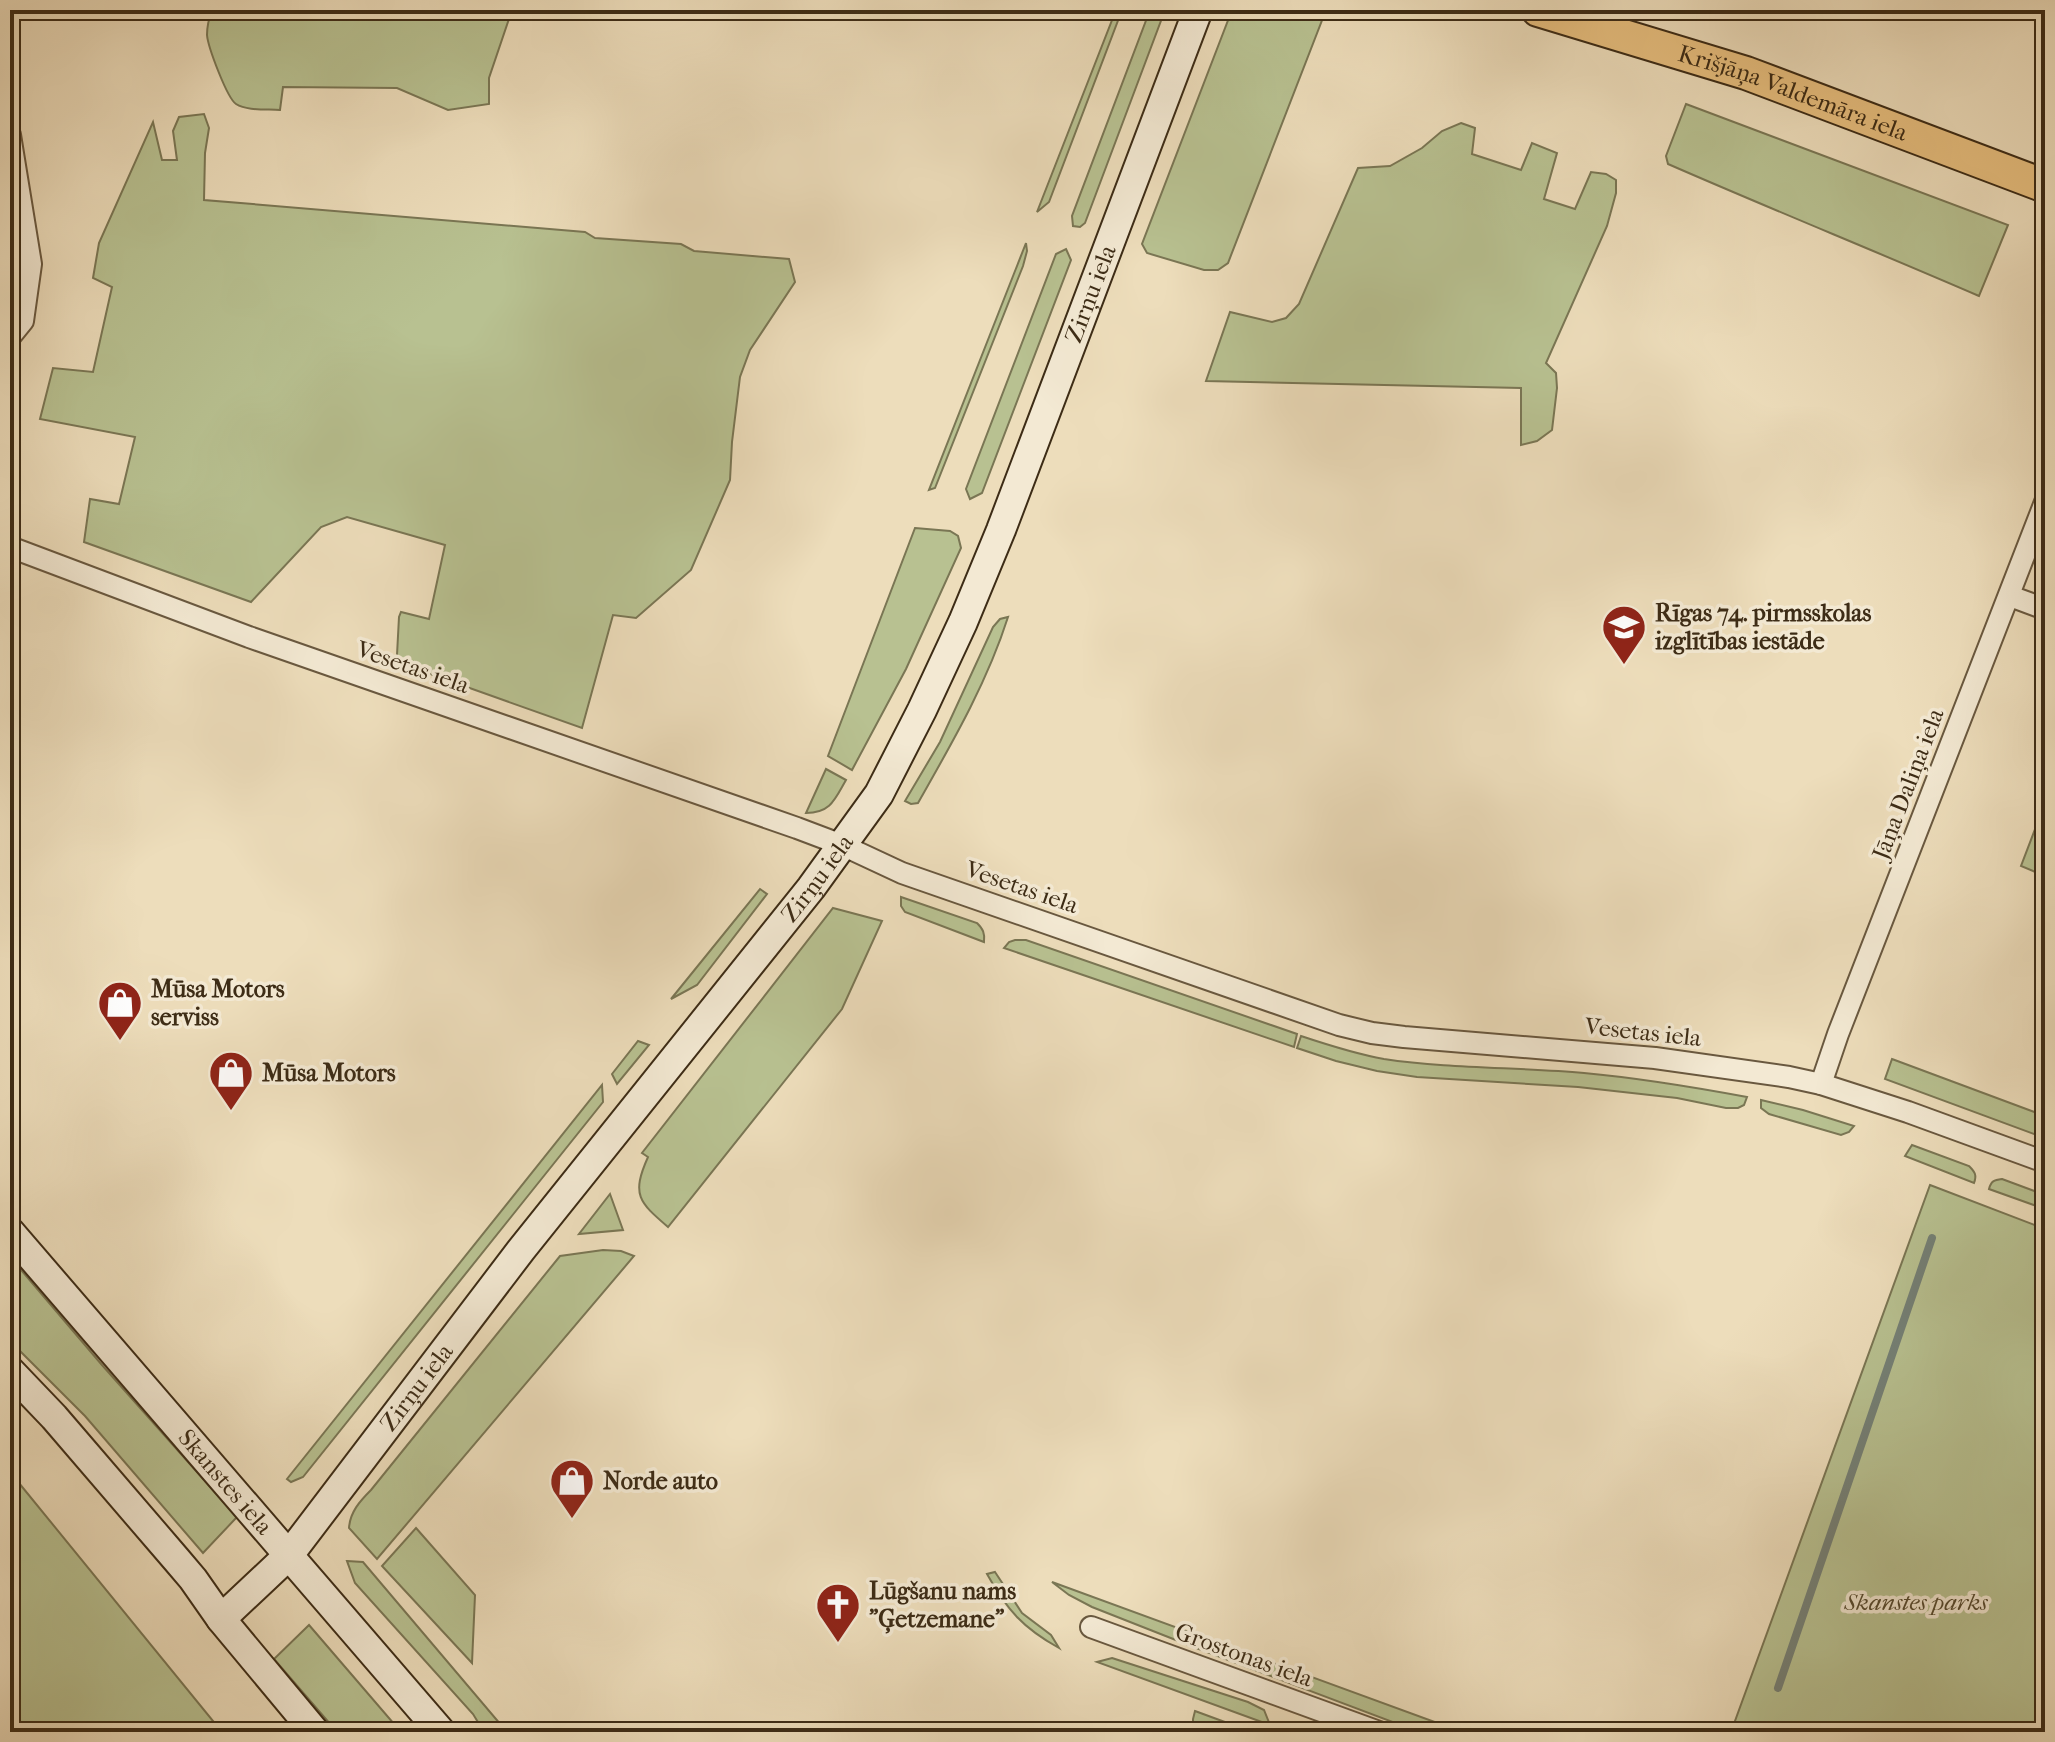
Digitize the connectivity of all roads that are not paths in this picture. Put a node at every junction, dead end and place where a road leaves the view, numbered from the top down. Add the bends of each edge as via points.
1 (1198, 10) edge
2 (1538, 10) edge
3 (10, 135) edge
4 (2045, 186) edge
5 (10, 337) edge
6 (2045, 502) edge
7 (10, 547) edge
8 (2010, 596) junction
9 (2045, 609) edge
10 (842, 845) junction
11 (1821, 1084) junction
12 (2045, 1162) edge
13 (10, 1232) edge
14 (10, 1371) edge
15 (289, 1555) junction
16 (221, 1619) junction
17 (1091, 1627) dead end
18 (315, 1732) edge
19 (441, 1732) edge
20 (1379, 1732) edge

1 - 10 main road, Zirņu iela via 967,612 879,794
2 - 4 main road, Krišjāņa Valdemāra iela via 1746,73
3 - 5 street via 31,264 23,321
6 - 8 street, Jāņa Daliņa iela
7 - 10 street, Vesetas iela via 249,637
8 - 9 street
8 - 11 street, Jāņa Daliņa iela
10 - 11 street, Vesetas iela via 902,873 1372,1033 1655,1058
10 - 15 main road, Zirņu iela via 521,1250
11 - 12 street, Vesetas iela
13 - 15 main road, Skanstes iela
14 - 16 main road via 138,1514
15 - 16 main road, Zirņu iela
15 - 19 main road, Skanstes iela
16 - 18 main road
17 - 20 street, Grostonas iela

